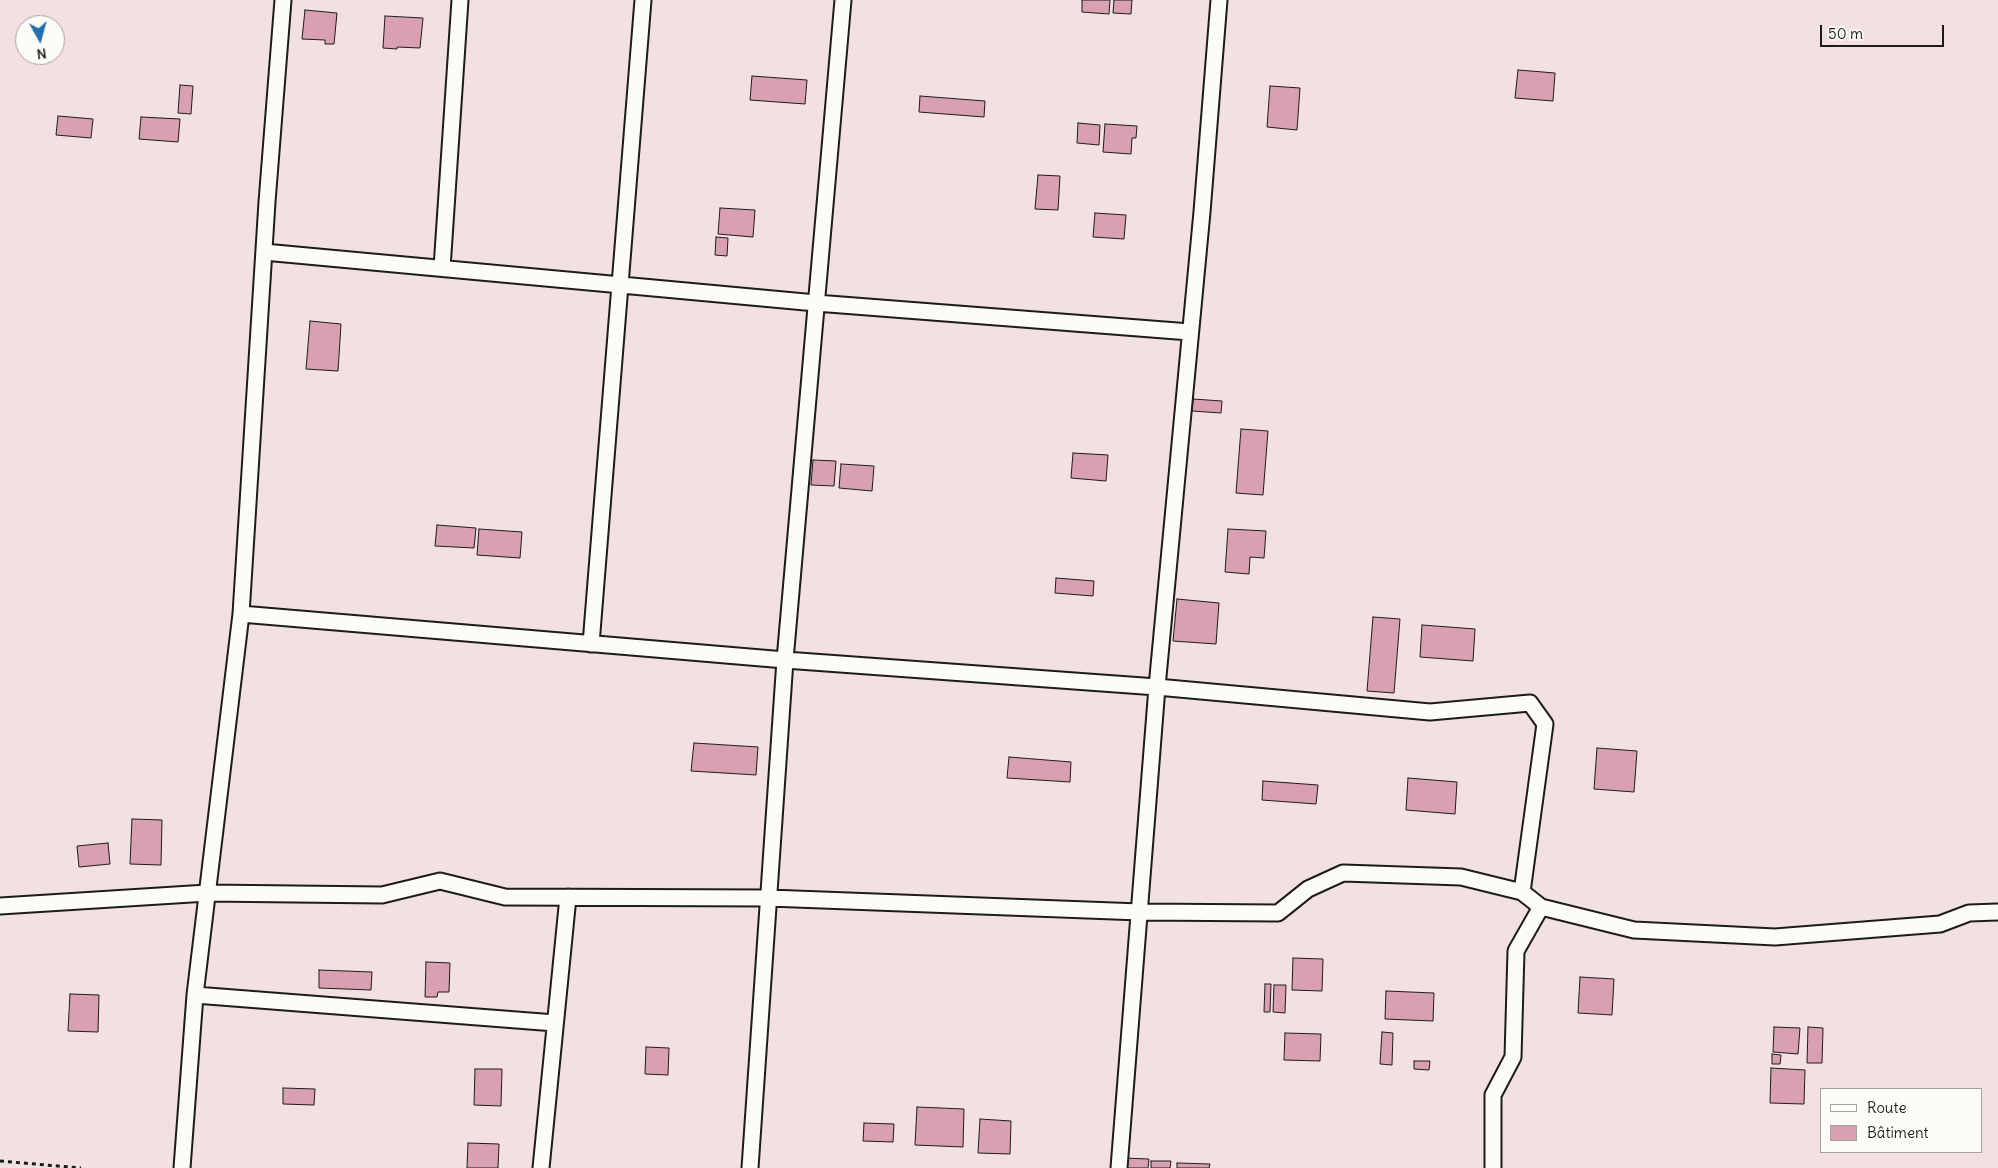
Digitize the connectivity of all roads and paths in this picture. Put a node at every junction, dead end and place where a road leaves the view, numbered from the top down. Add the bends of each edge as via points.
1 (283, 0) edge
2 (460, 0) edge
3 (643, 0) edge
4 (842, 0) edge
5 (1219, 0) edge
6 (264, 252) junction
7 (442, 268) junction
8 (621, 285) junction
9 (816, 303) junction
10 (1190, 332) junction
11 (241, 614) junction
12 (591, 644) junction
13 (786, 660) junction
14 (1157, 687) junction
15 (1522, 892) junction
16 (207, 893) junction
17 (568, 898) junction
18 (769, 898) junction
19 (0, 906) edge
20 (1541, 907) junction
21 (1140, 912) junction
22 (1998, 912) edge
23 (195, 995) junction
24 (555, 1023) junction
25 (0, 1161) edge
26 (80, 1168) edge
27 (182, 1168) edge
28 (541, 1168) edge
29 (750, 1168) edge
30 (1119, 1168) edge
31 (1493, 1168) edge

1 - 6 street
2 - 7 street
3 - 8 street
4 - 9 street
5 - 10 street
6 - 7 street
6 - 11 street
7 - 8 street
8 - 9 street
8 - 12 street
9 - 10 street
9 - 13 street
10 - 14 street
11 - 12 street
11 - 16 street
12 - 13 street
13 - 14 street
13 - 18 street
14 - 15 street via 1430,712 1530,703 1545,724
14 - 21 street
15 - 20 street
15 - 21 street via 1462,877 1343,873 1308,889 1278,913
16 - 17 street via 382,895 440,881 505,897
16 - 19 street
16 - 23 street
17 - 18 street
17 - 24 street
18 - 21 street
18 - 29 street
20 - 22 street via 1634,930 1775,937 1940,924 1968,913
20 - 31 street via 1516,951 1513,1057 1493,1095
21 - 30 street
23 - 24 street
23 - 27 street
24 - 28 street
25 - 26 path

